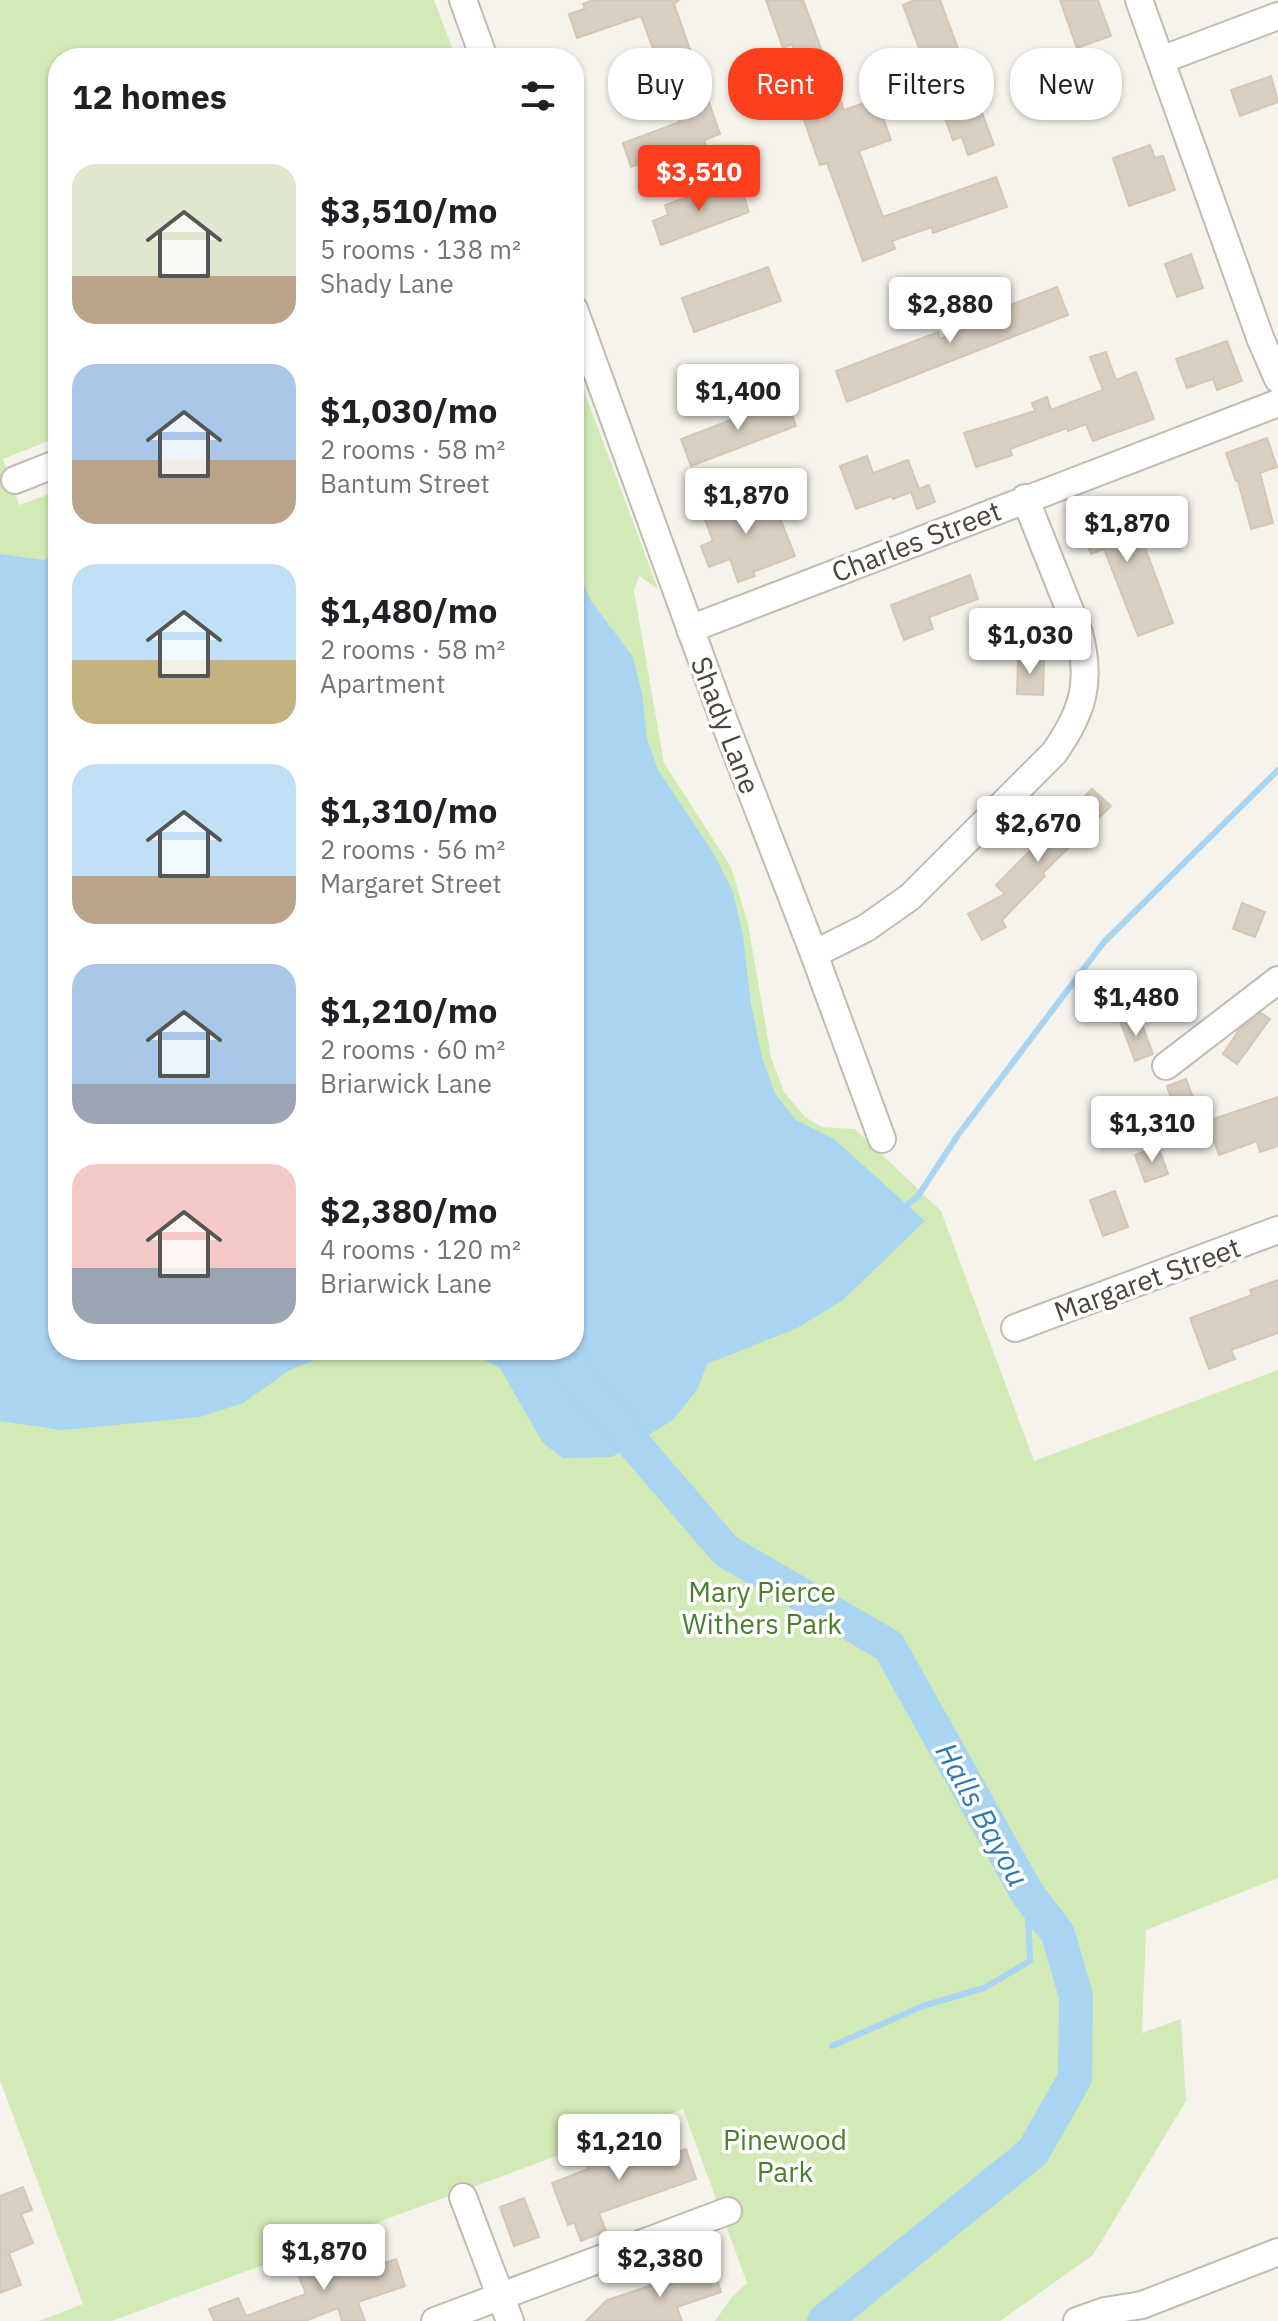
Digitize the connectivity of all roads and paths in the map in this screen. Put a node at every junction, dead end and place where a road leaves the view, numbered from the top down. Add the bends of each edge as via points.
1 (463, 0) edge
2 (1139, 0) edge
3 (1278, 16) edge
4 (480, 48) edge
5 (1161, 60) junction
6 (1269, 336) edge
7 (584, 337) edge
8 (1278, 379) edge
9 (1278, 403) edge
10 (48, 467) edge
11 (15, 480) dead end
12 (1025, 498) junction
13 (690, 629) junction
14 (814, 954) junction
15 (1278, 980) edge
16 (1166, 1066) dead end
17 (882, 1139) dead end
18 (1278, 1230) edge
19 (1015, 1328) dead end
20 (463, 2197) dead end
21 (728, 2211) dead end
22 (1278, 2252) edge
23 (506, 2309) edge
24 (1145, 2313) edge
25 (435, 2321) edge
26 (1077, 2321) edge

1 - 4 street
2 - 5 street
3 - 5 street
5 - 6 street
6 - 8 street
7 - 13 street, Shady Lane
9 - 12 street, Charles Street
10 - 11 street
12 - 13 street, Charles Street
12 - 14 street via 1085,654 1082,702 1073,727 1054,753 921,888 877,921
13 - 14 street, Shady Lane
14 - 17 street, Shady Lane
15 - 16 street
18 - 19 street, Margaret Street
20 - 23 street
21 - 23 street
22 - 24 street
23 - 25 street
24 - 26 street via 1105,2311

